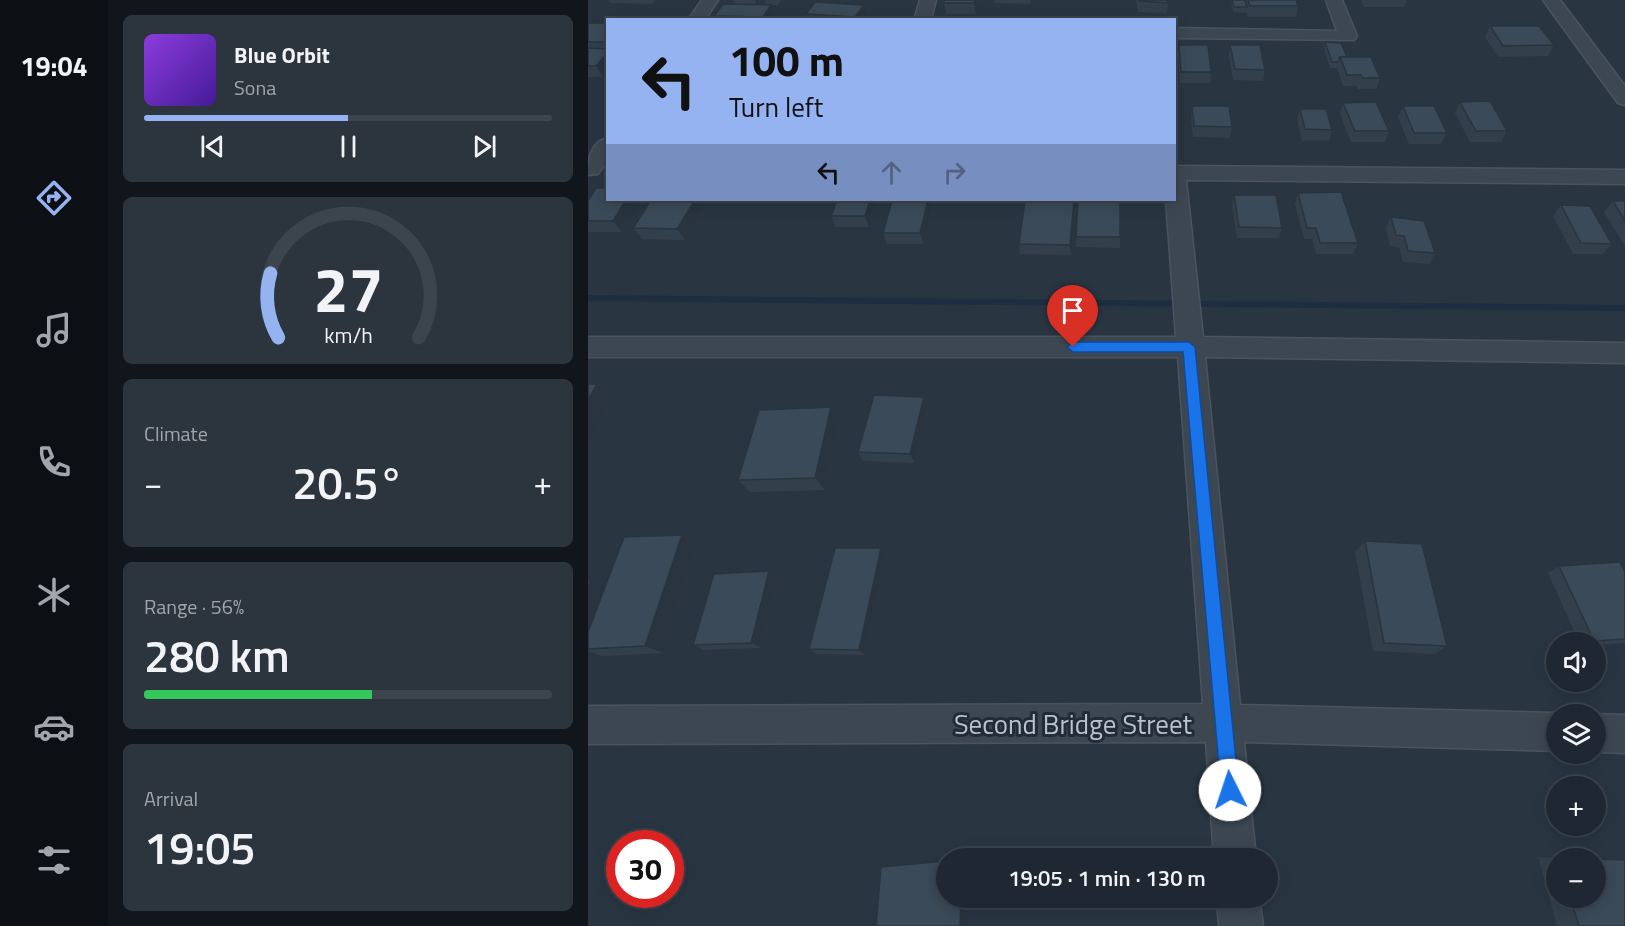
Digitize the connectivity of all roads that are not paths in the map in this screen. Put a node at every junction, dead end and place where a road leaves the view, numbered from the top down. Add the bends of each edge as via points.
1 (710, 0) edge
2 (928, 0) edge
3 (1334, 0) edge
4 (1551, 0) edge
5 (697, 18) edge
6 (923, 18) edge
7 (1176, 33) edge
8 (1625, 99) edge
9 (606, 148) edge
10 (595, 169) edge
11 (1176, 173) edge
12 (1625, 177) edge
13 (1176, 186) edge
14 (1188, 335) junction
15 (588, 347) edge
16 (1625, 353) edge
17 (1225, 723) junction
18 (588, 725) edge
19 (1546, 732) edge
20 (1606, 733) edge
21 (1625, 734) edge
22 (1234, 848) edge
23 (1239, 908) edge
24 (1241, 926) edge

1 - 5 street
2 - 6 street
3 - 7 street via 1348,36
4 - 8 street
9 - 10 street
11 - 12 street
13 - 14 street
14 - 15 street
14 - 16 street
14 - 17 street
17 - 18 street, Second Bridge Street
17 - 19 street, Second Bridge Street
17 - 22 street
20 - 21 street
23 - 24 street

